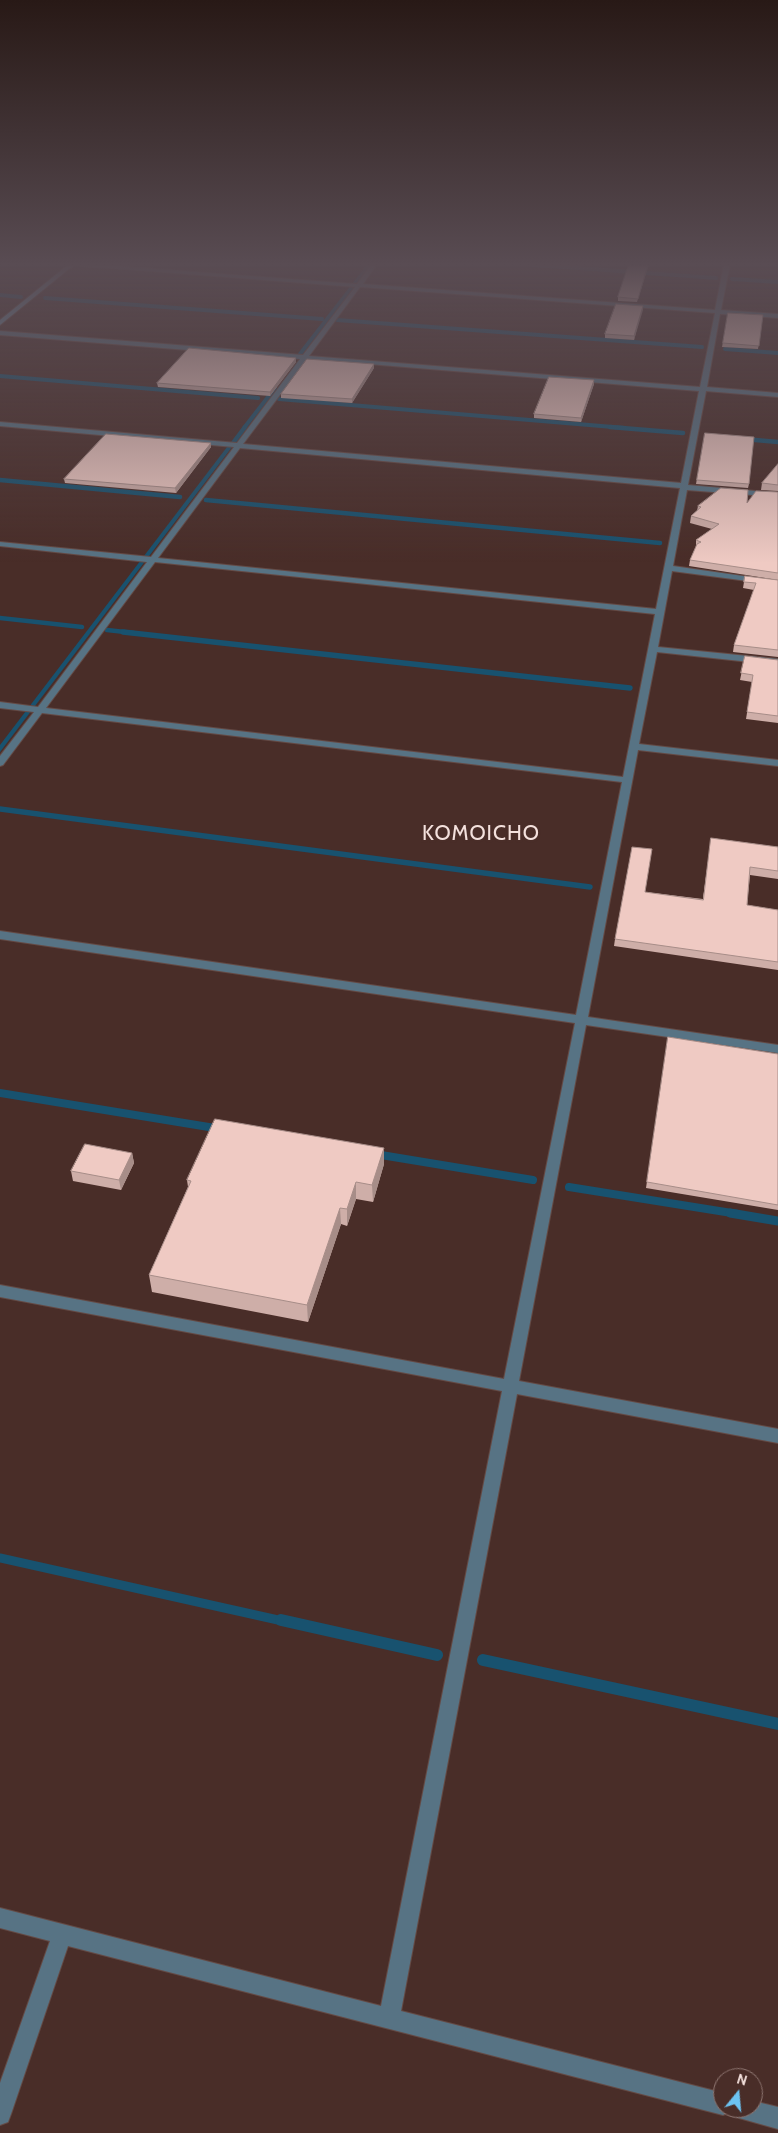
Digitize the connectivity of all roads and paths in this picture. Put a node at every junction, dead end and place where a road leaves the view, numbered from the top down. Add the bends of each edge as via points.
1 (300, 364) edge
2 (386, 364) edge
3 (708, 364) edge
4 (703, 389) junction
5 (778, 394) edge
6 (0, 424) edge
7 (239, 446) junction
8 (684, 486) junction
9 (778, 495) edge
10 (0, 544) edge
11 (151, 559) junction
12 (668, 568) junction
13 (778, 583) edge
14 (659, 612) junction
15 (652, 649) junction
16 (778, 662) edge
17 (0, 705) edge
18 (34, 709) junction
19 (633, 746) junction
20 (0, 763) edge
21 (778, 763) edge
22 (627, 780) junction
23 (0, 935) edge
24 (581, 1020) junction
25 (778, 1049) edge
26 (0, 1291) edge
27 (510, 1386) junction
28 (778, 1436) edge
29 (0, 1918) edge
30 (62, 1934) junction
31 (389, 2017) junction
32 (713, 2101) edge
33 (0, 2114) edge
34 (763, 2114) edge
35 (778, 2118) edge

1 - 7 street
2 - 4 street
3 - 4 street
4 - 5 street
4 - 8 street
6 - 7 street
7 - 8 street
7 - 11 street
8 - 9 street
8 - 12 street
10 - 11 street
11 - 14 street
11 - 18 street
12 - 13 street
12 - 14 street
14 - 15 street
15 - 16 street
15 - 19 street
17 - 18 street
18 - 20 street
18 - 22 street
19 - 21 street
19 - 22 street
22 - 24 street
23 - 24 street
24 - 25 street
24 - 27 street
26 - 27 street
27 - 28 street
27 - 31 street
29 - 30 street
30 - 31 street
30 - 33 street
31 - 32 street
34 - 35 street

